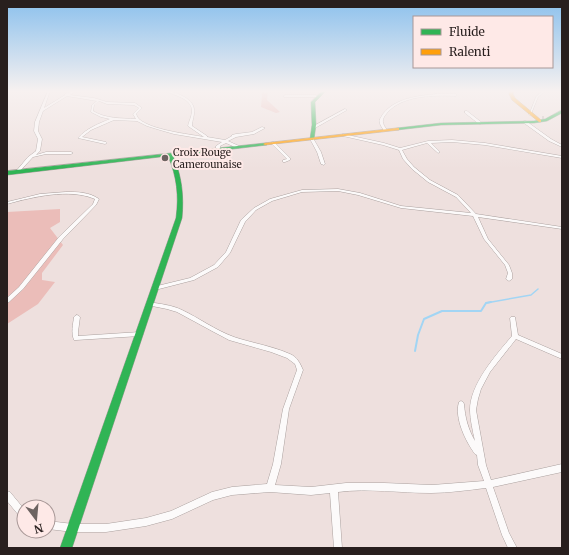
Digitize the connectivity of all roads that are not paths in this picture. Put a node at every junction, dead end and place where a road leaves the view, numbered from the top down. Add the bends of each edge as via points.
1 (38, 117) edge
2 (104, 117) edge
3 (135, 117) edge
4 (192, 117) edge
5 (313, 117) edge
6 (333, 117) edge
7 (383, 117) edge
8 (472, 117) edge
9 (535, 117) tunnel mouth
10 (544, 117) tunnel mouth
11 (112, 119) junction
12 (538, 119) junction
13 (137, 120) junction
14 (480, 123) junction
15 (314, 127) junction
16 (263, 128) dead end
17 (385, 130) junction
18 (240, 132) dead end
19 (344, 135) junction
20 (233, 136) junction
21 (208, 139) junction
22 (312, 139) junction
23 (224, 141) junction
24 (428, 142) junction
25 (105, 143) dead end
26 (273, 143) junction
27 (562, 146) edge
28 (238, 147) junction
29 (218, 149) junction
30 (400, 149) junction
31 (438, 152) dead end
32 (71, 153) dead end
33 (170, 154) junction
34 (562, 157) edge
35 (30, 158) junction
36 (284, 161) dead end
37 (323, 164) dead end
38 (18, 171) junction
39 (7, 173) edge
40 (7, 203) edge
41 (475, 215) junction
42 (562, 228) edge
43 (508, 280) dead end
44 (155, 288) junction
45 (7, 301) edge
46 (149, 304) junction
47 (77, 318) dead end
48 (512, 318) dead end
49 (140, 334) junction
50 (515, 336) junction
51 (562, 357) edge
52 (461, 404) dead end
53 (479, 454) junction
54 (562, 468) edge
55 (488, 484) junction
56 (270, 488) junction
57 (334, 488) junction
58 (7, 495) edge
59 (16, 506) edge
60 (56, 526) edge
61 (73, 528) junction
62 (66, 548) edge
63 (338, 548) edge
64 (513, 548) edge

1 - 35 street via 36,122 36,131 40,138 38,151
2 - 11 street
3 - 13 street
4 - 21 street via 190,126
5 - 15 main road
6 - 15 street
7 - 17 street via 381,124
8 - 14 street
9 - 12 main road
10 - 12 main road
11 - 13 street
11 - 25 street via 96,125 80,138
12 - 14 main road
12 - 27 street via 550,140
13 - 21 street via 165,130
14 - 17 main road
15 - 22 main road
16 - 20 street via 253,133
17 - 19 main road
18 - 20 street
19 - 22 main road
19 - 30 street
20 - 23 street
21 - 23 street
22 - 26 main road
22 - 37 street
23 - 28 street
23 - 29 street
24 - 30 street
24 - 31 street
24 - 34 street via 478,143
26 - 28 main road
26 - 36 street via 289,159
28 - 29 main road
29 - 33 main road
30 - 41 street via 413,168 429,181 457,196
32 - 35 street via 46,152
33 - 38 main road
33 - 44 main road via 180,180 182,203
35 - 38 street
38 - 39 main road
40 - 45 street via 42,195 67,193 90,195 97,199
41 - 42 street
41 - 43 street via 486,239 507,265 510,272
41 - 44 street via 401,207 338,190 315,189 287,194 255,209 243,221 228,253 216,266 192,279
44 - 46 main road
46 - 49 main road
46 - 56 street via 179,311 231,338 289,356 297,363 300,370 286,409 277,464
47 - 49 street via 76,338
48 - 50 street
49 - 61 main road
50 - 51 street
50 - 53 street via 482,380 474,402
52 - 53 street via 466,434
53 - 55 street
54 - 55 street
55 - 57 street via 432,490 384,487
55 - 64 street
56 - 57 street via 311,491
56 - 61 street via 232,491 212,496 172,515 146,522 106,528
57 - 63 street
58 - 59 street
60 - 61 street
61 - 62 main road

